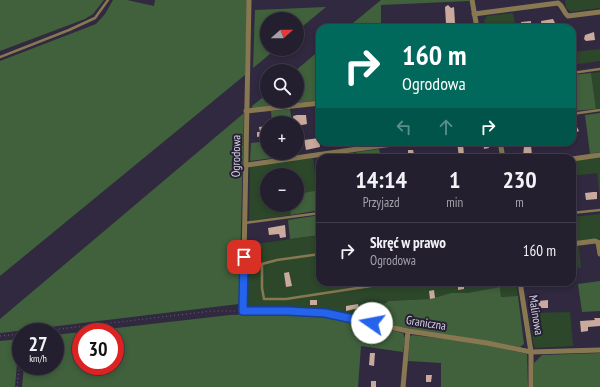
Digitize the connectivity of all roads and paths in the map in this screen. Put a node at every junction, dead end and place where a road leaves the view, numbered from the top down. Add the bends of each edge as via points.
1 (108, 0) edge
2 (249, 0) edge
3 (472, 0) edge
4 (600, 12) edge
5 (474, 14) junction
6 (476, 24) edge
7 (0, 57) edge
8 (600, 69) edge
9 (576, 72) edge
10 (316, 103) edge
11 (600, 110) edge
12 (246, 111) junction
13 (576, 113) edge
14 (378, 146) edge
15 (323, 154) edge
16 (316, 155) edge
17 (600, 155) edge
18 (576, 158) edge
19 (247, 165) junction
20 (600, 210) edge
21 (576, 213) edge
22 (316, 214) edge
23 (244, 223) junction
24 (576, 243) edge
25 (600, 254) edge
26 (316, 255) edge
27 (371, 286) edge
28 (521, 286) edge
29 (243, 311) junction
30 (64, 329) edge
31 (408, 331) junction
32 (12, 335) edge
33 (0, 336) edge
34 (600, 350) edge
35 (531, 352) junction
36 (18, 375) edge
37 (17, 387) edge
38 (403, 387) edge
39 (531, 387) edge

1 - 7 lane via 95,18
2 - 12 street, Ogrodowa
3 - 5 street
4 - 5 street via 568,16 558,3
5 - 6 street
8 - 9 lane
10 - 12 street
11 - 13 lane
12 - 19 street, Ogrodowa
14 - 15 street
16 - 19 street
17 - 18 street
19 - 23 street, Ogrodowa
20 - 21 lane
22 - 23 lane
23 - 29 street, Ogrodowa
24 - 25 street via 598,242
26 - 27 lane via 262,264 264,299 286,299
28 - 35 street, Malinowa
29 - 30 path via 212,311
29 - 31 street, Graniczna via 325,313
31 - 35 street, Graniczna
31 - 38 street
32 - 33 path
34 - 35 street, Graniczna
35 - 39 street, Malinowa
36 - 37 path

